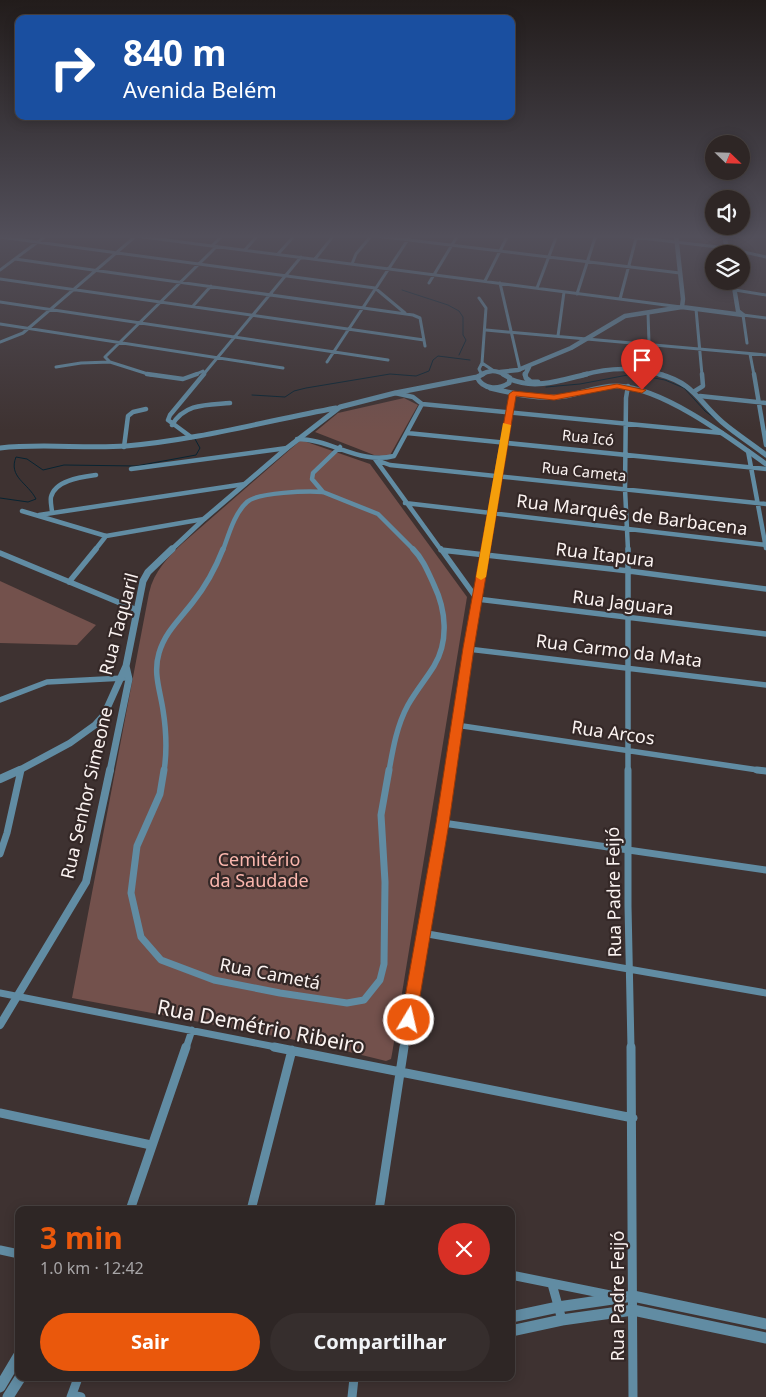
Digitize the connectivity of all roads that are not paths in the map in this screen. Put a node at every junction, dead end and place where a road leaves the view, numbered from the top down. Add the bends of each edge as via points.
1 (61, 300) edge
2 (150, 300) edge
3 (198, 300) edge
4 (265, 300) edge
5 (311, 300) edge
6 (368, 300) edge
7 (390, 300) edge
8 (481, 300) edge
9 (504, 300) edge
10 (563, 300) edge
11 (629, 300) edge
12 (683, 300) edge
13 (736, 301) joint
14 (0, 302) edge
15 (162, 302) junction
16 (193, 306) junction
17 (682, 307) junction
18 (363, 308) junction
19 (696, 309) junction
20 (50, 310) junction
21 (406, 313) junction
22 (648, 313) junction
23 (731, 314) junction
24 (252, 315) junction
25 (744, 315) junction
26 (766, 318) edge
27 (141, 322) junction
28 (0, 324) edge
29 (29, 328) junction
30 (348, 329) junction
31 (486, 330) junction
32 (510, 331) junction
33 (558, 336) junction
34 (234, 337) junction
35 (589, 338) junction
36 (424, 340) junction
37 (0, 342) edge
38 (121, 342) junction
39 (748, 343) dead end
40 (649, 344) junction
41 (425, 346) dead end
42 (700, 349) junction
43 (332, 352) junction
44 (750, 354) junction
45 (766, 355) edge
46 (217, 357) junction
47 (388, 360) dead end
48 (110, 362) junction
49 (327, 362) dead end
50 (482, 363) junction
51 (530, 366) junction
52 (56, 367) dead end
53 (209, 367) junction
54 (283, 368) dead end
55 (519, 370) junction
56 (494, 371) junction
57 (500, 372) junction
58 (650, 372) junction
59 (479, 375) junction
60 (510, 379) junction
61 (460, 381) junction
62 (554, 381) junction
63 (482, 385) junction
64 (628, 386) junction
65 (490, 388) junction
66 (417, 389) junction
67 (696, 391) junction
68 (395, 393) junction
69 (513, 394) junction
70 (700, 396) junction
71 (413, 397) junction
72 (760, 402) junction
73 (230, 403) dead end
74 (766, 403) edge
75 (422, 404) junction
76 (340, 407) junction
77 (146, 409) dead end
78 (314, 411) junction
79 (509, 412) junction
80 (325, 416) junction
81 (626, 423) junction
82 (172, 425) junction
83 (311, 428) junction
84 (407, 433) junction
85 (722, 433) junction
86 (191, 437) junction
87 (297, 439) junction
88 (316, 439) junction
89 (503, 442) junction
90 (766, 446) edge
91 (124, 447) junction
92 (340, 447) junction
93 (0, 448) edge
94 (287, 448) junction
95 (748, 451) junction
96 (766, 454) edge
97 (626, 455) junction
98 (394, 456) junction
99 (375, 459) junction
100 (766, 464) edge
101 (399, 465) junction
102 (752, 468) junction
103 (131, 469) dead end
104 (766, 470) edge
105 (96, 475) dead end
106 (497, 476) junction
107 (245, 484) junction
108 (625, 489) junction
109 (323, 492) junction
110 (406, 503) junction
111 (759, 503) junction
112 (766, 504) edge
113 (22, 511) dead end
114 (492, 513) junction
115 (52, 514) junction
116 (39, 515) junction
117 (204, 519) junction
118 (626, 528) junction
119 (106, 536) junction
120 (766, 546) edge
121 (441, 550) junction
122 (0, 553) edge
123 (485, 554) junction
124 (629, 571) junction
125 (69, 582) junction
126 (766, 589) edge
127 (477, 599) junction
128 (137, 610) junction
129 (628, 617) junction
130 (766, 634) edge
131 (468, 648) junction
132 (126, 666) junction
133 (627, 667) junction
134 (119, 678) junction
135 (129, 679) junction
136 (766, 685) edge
137 (0, 700) edge
138 (456, 725) junction
139 (628, 751) junction
140 (21, 769) junction
141 (766, 771) edge
142 (0, 779) edge
143 (443, 823) junction
144 (629, 850) junction
145 (0, 854) edge
146 (766, 870) edge
147 (422, 933) junction
148 (630, 971) junction
149 (0, 993) edge
150 (766, 993) edge
151 (17, 996) junction
152 (0, 1025) edge
153 (192, 1030) junction
154 (292, 1050) junction
155 (400, 1073) junction
156 (0, 1113) edge
157 (633, 1118) junction
158 (151, 1145) junction
159 (131, 1206) edge
160 (252, 1206) edge
161 (381, 1206) edge
162 (0, 1250) edge
163 (15, 1253) edge
164 (515, 1276) edge
165 (552, 1284) junction
166 (627, 1297) junction
167 (558, 1307) junction
168 (633, 1310) junction
169 (515, 1316) edge
170 (562, 1320) junction
171 (766, 1324) edge
172 (515, 1330) edge
173 (766, 1338) edge
174 (15, 1362) edge
175 (18, 1381) edge
176 (78, 1381) edge
177 (354, 1381) edge
178 (0, 1387) edge
179 (75, 1396) edge
180 (8, 1397) edge
181 (352, 1397) edge
182 (633, 1397) edge

1 - 20 street
2 - 15 street
3 - 16 street
4 - 24 street
5 - 18 street
6 - 18 street
7 - 21 street
8 - 31 street via 486,308
9 - 32 street
10 - 33 street
11 - 17 street
12 - 17 street
13 - 23 street
13 - 25 street via 738,311
14 - 20 street
15 - 16 street
15 - 27 street
16 - 24 street
17 - 19 street
17 - 22 street
18 - 21 street
18 - 30 street
19 - 23 street
19 - 42 street
20 - 27 street
20 - 29 street
21 - 36 street via 420,318
22 - 35 street via 625,316
22 - 40 street
23 - 25 street
24 - 30 street
24 - 34 street
25 - 26 street
25 - 39 street
27 - 34 street
27 - 38 street
28 - 29 street
29 - 37 street via 19,336
29 - 38 street
30 - 36 street
30 - 43 street
31 - 32 street
31 - 50 street
32 - 33 street
32 - 55 street
33 - 35 street
34 - 43 street
34 - 46 street
35 - 40 street
35 - 51 street
36 - 41 street
38 - 46 street
38 - 48 street via 105,357
40 - 42 street
40 - 58 street
42 - 44 street
42 - 67 street via 703,386
43 - 47 street
43 - 49 street
44 - 45 street
44 - 72 street
46 - 53 street
46 - 54 street
48 - 52 street
48 - 53 street via 152,375 183,379
50 - 56 street
50 - 59 street
51 - 55 street
51 - 62 street via 525,373 529,381
53 - 82 street via 170,415 168,420
55 - 57 street
55 - 60 street
56 - 57 street
56 - 59 street
57 - 60 street
58 - 62 street via 609,369
58 - 67 street via 679,380
59 - 61 street
59 - 63 street
60 - 62 street via 529,386
60 - 65 street via 510,383 502,387
61 - 63 street
61 - 66 street
63 - 65 street
64 - 69 street via 610,386 554,397
64 - 81 street, Rua Padre Feijó
64 - 85 street via 648,393
65 - 69 street
66 - 68 street
66 - 71 street
67 - 70 street
68 - 71 street
68 - 76 street
69 - 79 street
70 - 72 street
70 - 96 street via 723,423
71 - 75 street
72 - 74 street
72 - 90 street
73 - 82 street via 192,407 180,414
75 - 79 street
75 - 84 street
76 - 78 street
76 - 80 street, Rua Taquaril
77 - 91 street via 128,416
78 - 80 street
78 - 86 street
79 - 81 street
79 - 89 street
80 - 83 street, Rua Taquaril
81 - 85 street
81 - 97 street, Rua Padre Feijó
82 - 86 street
83 - 87 street, Rua Taquaril
83 - 88 street
84 - 89 street, Rua Icó
84 - 98 street
85 - 95 street
86 - 91 street
87 - 88 street, Rua Cameta
87 - 94 street, Rua Taquaril
88 - 92 street, Rua Cameta
89 - 97 street, Rua Icó
89 - 106 street
91 - 93 street via 21,445
92 - 99 street, Rua Cameta
92 - 109 street via 313,473 312,479
94 - 103 street
94 - 107 street, Rua Taquaril
95 - 100 street
95 - 102 street
97 - 102 street, Rua Icó
97 - 108 street, Rua Padre Feijó
98 - 99 street
98 - 101 street via 393,462
99 - 101 street, Rua Cameta
99 - 110 street
101 - 106 street, Rua Cameta
102 - 104 street, Rua Icó
102 - 111 street
105 - 115 street via 80,477 54,491
106 - 108 street, Rua Cameta
106 - 114 street
107 - 115 street
107 - 117 street, Rua Taquaril
108 - 111 street, Rua Cameta
108 - 118 street, Rua Padre Feijó
109 - 109 street, Rua Cametá via 378,514 421,557 442,602 445,622 442,647 435,664 408,705 398,728 381,815 385,882 384,964 380,980 364,1000 346,1003 214,980 161,960 141,937 132,893 137,846 160,794 166,760 163,711 156,677 159,653 171,627 194,602 217,564 237,515 248,501 304,491
110 - 114 street, Rua Marquês de Barbacena
110 - 121 street
111 - 112 street, Rua Cameta
111 - 120 street
113 - 116 street
114 - 118 street, Rua Marquês de Barbacena
114 - 123 street
115 - 116 street
116 - 119 street
117 - 119 street
117 - 128 street, Rua Taquaril via 148,572
118 - 120 street, Rua Marquês de Barbacena
118 - 124 street, Rua Padre Feijó
119 - 125 street
121 - 123 street, Rua Itapura
121 - 127 street
122 - 125 street
123 - 124 street, Rua Itapura
123 - 127 street
124 - 126 street, Rua Itapura
124 - 129 street, Rua Padre Feijó
125 - 128 street
127 - 129 street, Rua Jaguara
127 - 131 street
128 - 132 street, Rua Taquaril
129 - 130 street, Rua Jaguara
129 - 133 street, Rua Padre Feijó
131 - 133 street, Rua Carmo da Mata
131 - 138 street
132 - 134 street, Rua Taquaril
132 - 135 street, Rua Senhor Simeone
133 - 136 street, Rua Carmo da Mata
133 - 139 street, Rua Padre Feijó
134 - 135 street
134 - 137 street via 47,682
134 - 140 street, Rua Taquaril via 117,690 104,716 72,742
135 - 151 street, Rua Senhor Simeone via 86,882
138 - 139 street, Rua Arcos
138 - 143 street
139 - 141 street, Rua Arcos
139 - 144 street, Rua Padre Feijó
140 - 142 street, Rua Taquaril
140 - 145 street
143 - 144 street
143 - 147 street
144 - 146 street
144 - 148 street, Rua Padre Feijó
147 - 148 street
147 - 155 street
148 - 150 street
148 - 157 street, Rua Padre Feijó
149 - 151 street, Rua Demétrio Ribeiro
151 - 152 street, Rua Senhor Simeone
151 - 153 street, Rua Demétrio Ribeiro
153 - 154 street, Rua Demétrio Ribeiro
153 - 158 street
154 - 155 street, Rua Demétrio Ribeiro
154 - 160 street
155 - 157 street, Rua Demétrio Ribeiro
155 - 161 street
156 - 158 street
157 - 166 street, Rua Padre Feijó
158 - 159 street
162 - 163 street
164 - 165 street
165 - 166 street
165 - 167 street
166 - 167 street
166 - 168 street, Rua Padre Feijó
166 - 171 street
167 - 169 street
167 - 170 street
168 - 170 street
168 - 173 street
168 - 182 street, Rua Padre Feijó
170 - 172 street
174 - 178 street
175 - 180 street
176 - 179 street
177 - 181 street

